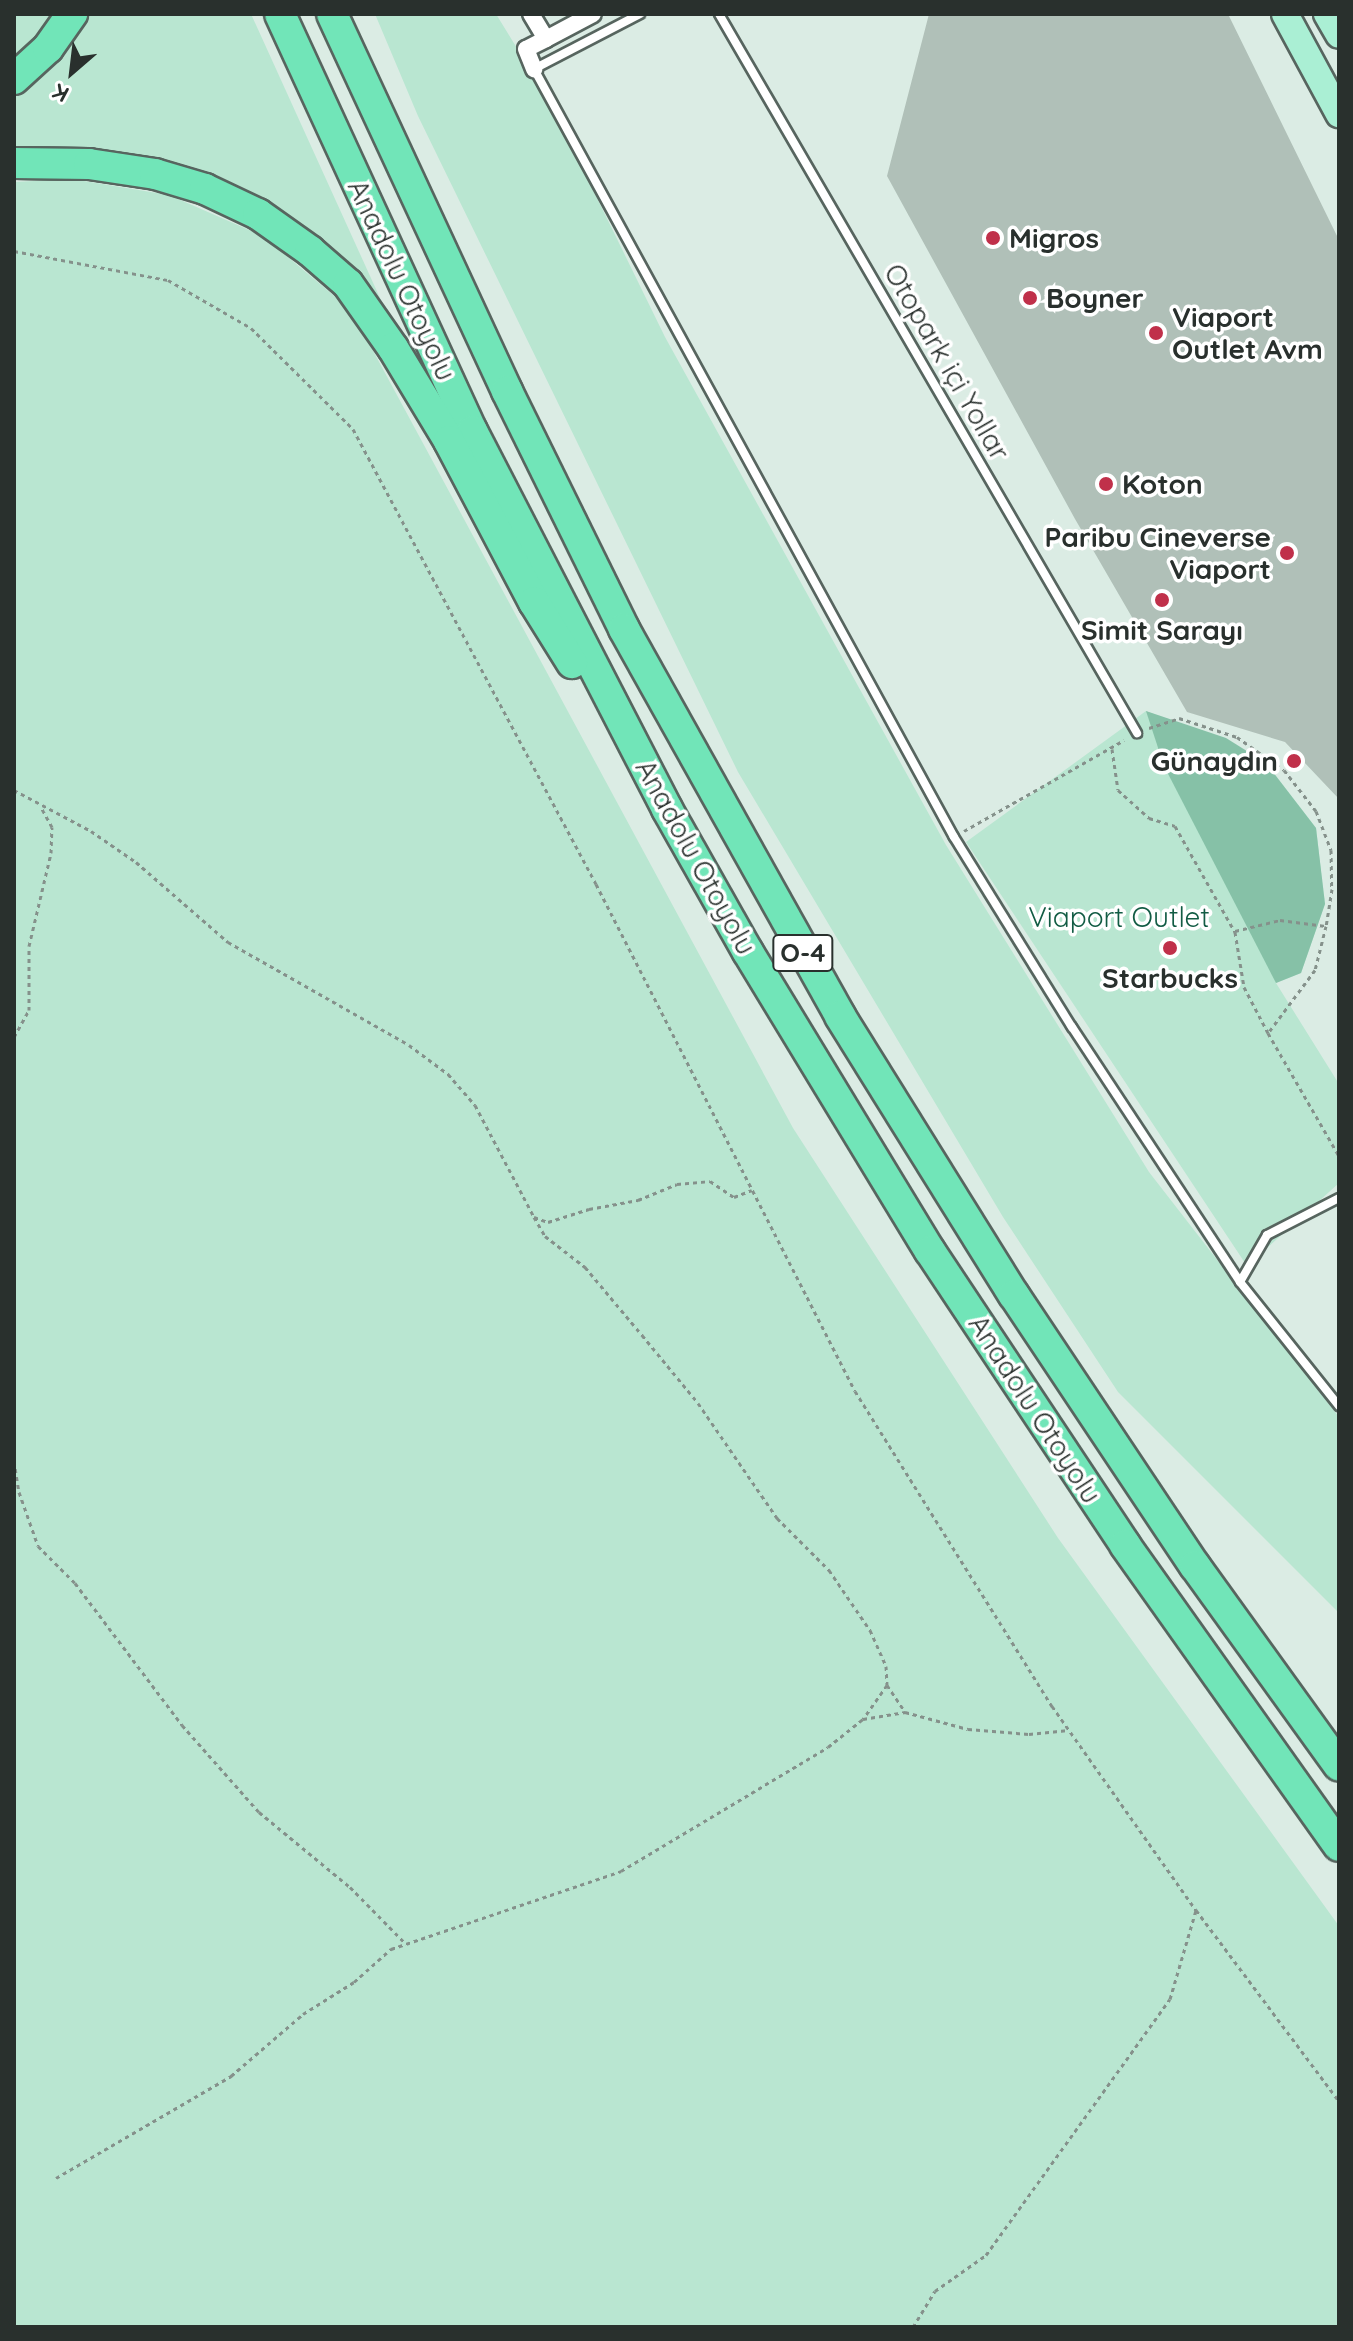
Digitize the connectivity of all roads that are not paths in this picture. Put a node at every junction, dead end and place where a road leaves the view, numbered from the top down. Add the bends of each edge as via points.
1 (72, 14) edge
2 (280, 14) edge
3 (332, 14) edge
4 (345, 14) edge
5 (531, 14) edge
6 (593, 14) edge
7 (640, 14) edge
8 (719, 14) edge
9 (1285, 14) edge
10 (1327, 14) edge
11 (1339, 35) edge
12 (546, 39) junction
13 (534, 69) junction
14 (14, 79) edge
15 (363, 85) junction
16 (1339, 114) edge
17 (14, 163) edge
18 (1137, 733) road end
19 (667, 809) junction
20 (1339, 1198) edge
21 (1240, 1282) junction
22 (1339, 1406) edge
23 (1339, 1766) edge
24 (1339, 1846) edge

1 - 14 highway via 48,48
2 - 19 highway, Anadolu Otoyolu / O-4 via 472,431
3 - 15 highway, Anadolu Otoyolu / O-4
4 - 15 highway
5 - 12 street
6 - 12 street
7 - 13 lane
8 - 18 lane, Otopark içi Yollar
9 - 16 main road
10 - 11 main road
12 - 13 street via 526,49
13 - 21 lane via 954,837
15 - 23 highway, Anadolu Otoyolu / O-4 via 624,629 832,1003 1014,1295 1195,1566
17 - 19 highway via 89,164 155,174 205,189 258,214 348,284 449,441 534,602
19 - 24 highway, Anadolu Otoyolu / O-4 via 930,1251 1125,1545
20 - 21 lane via 1267,1235
21 - 22 lane

